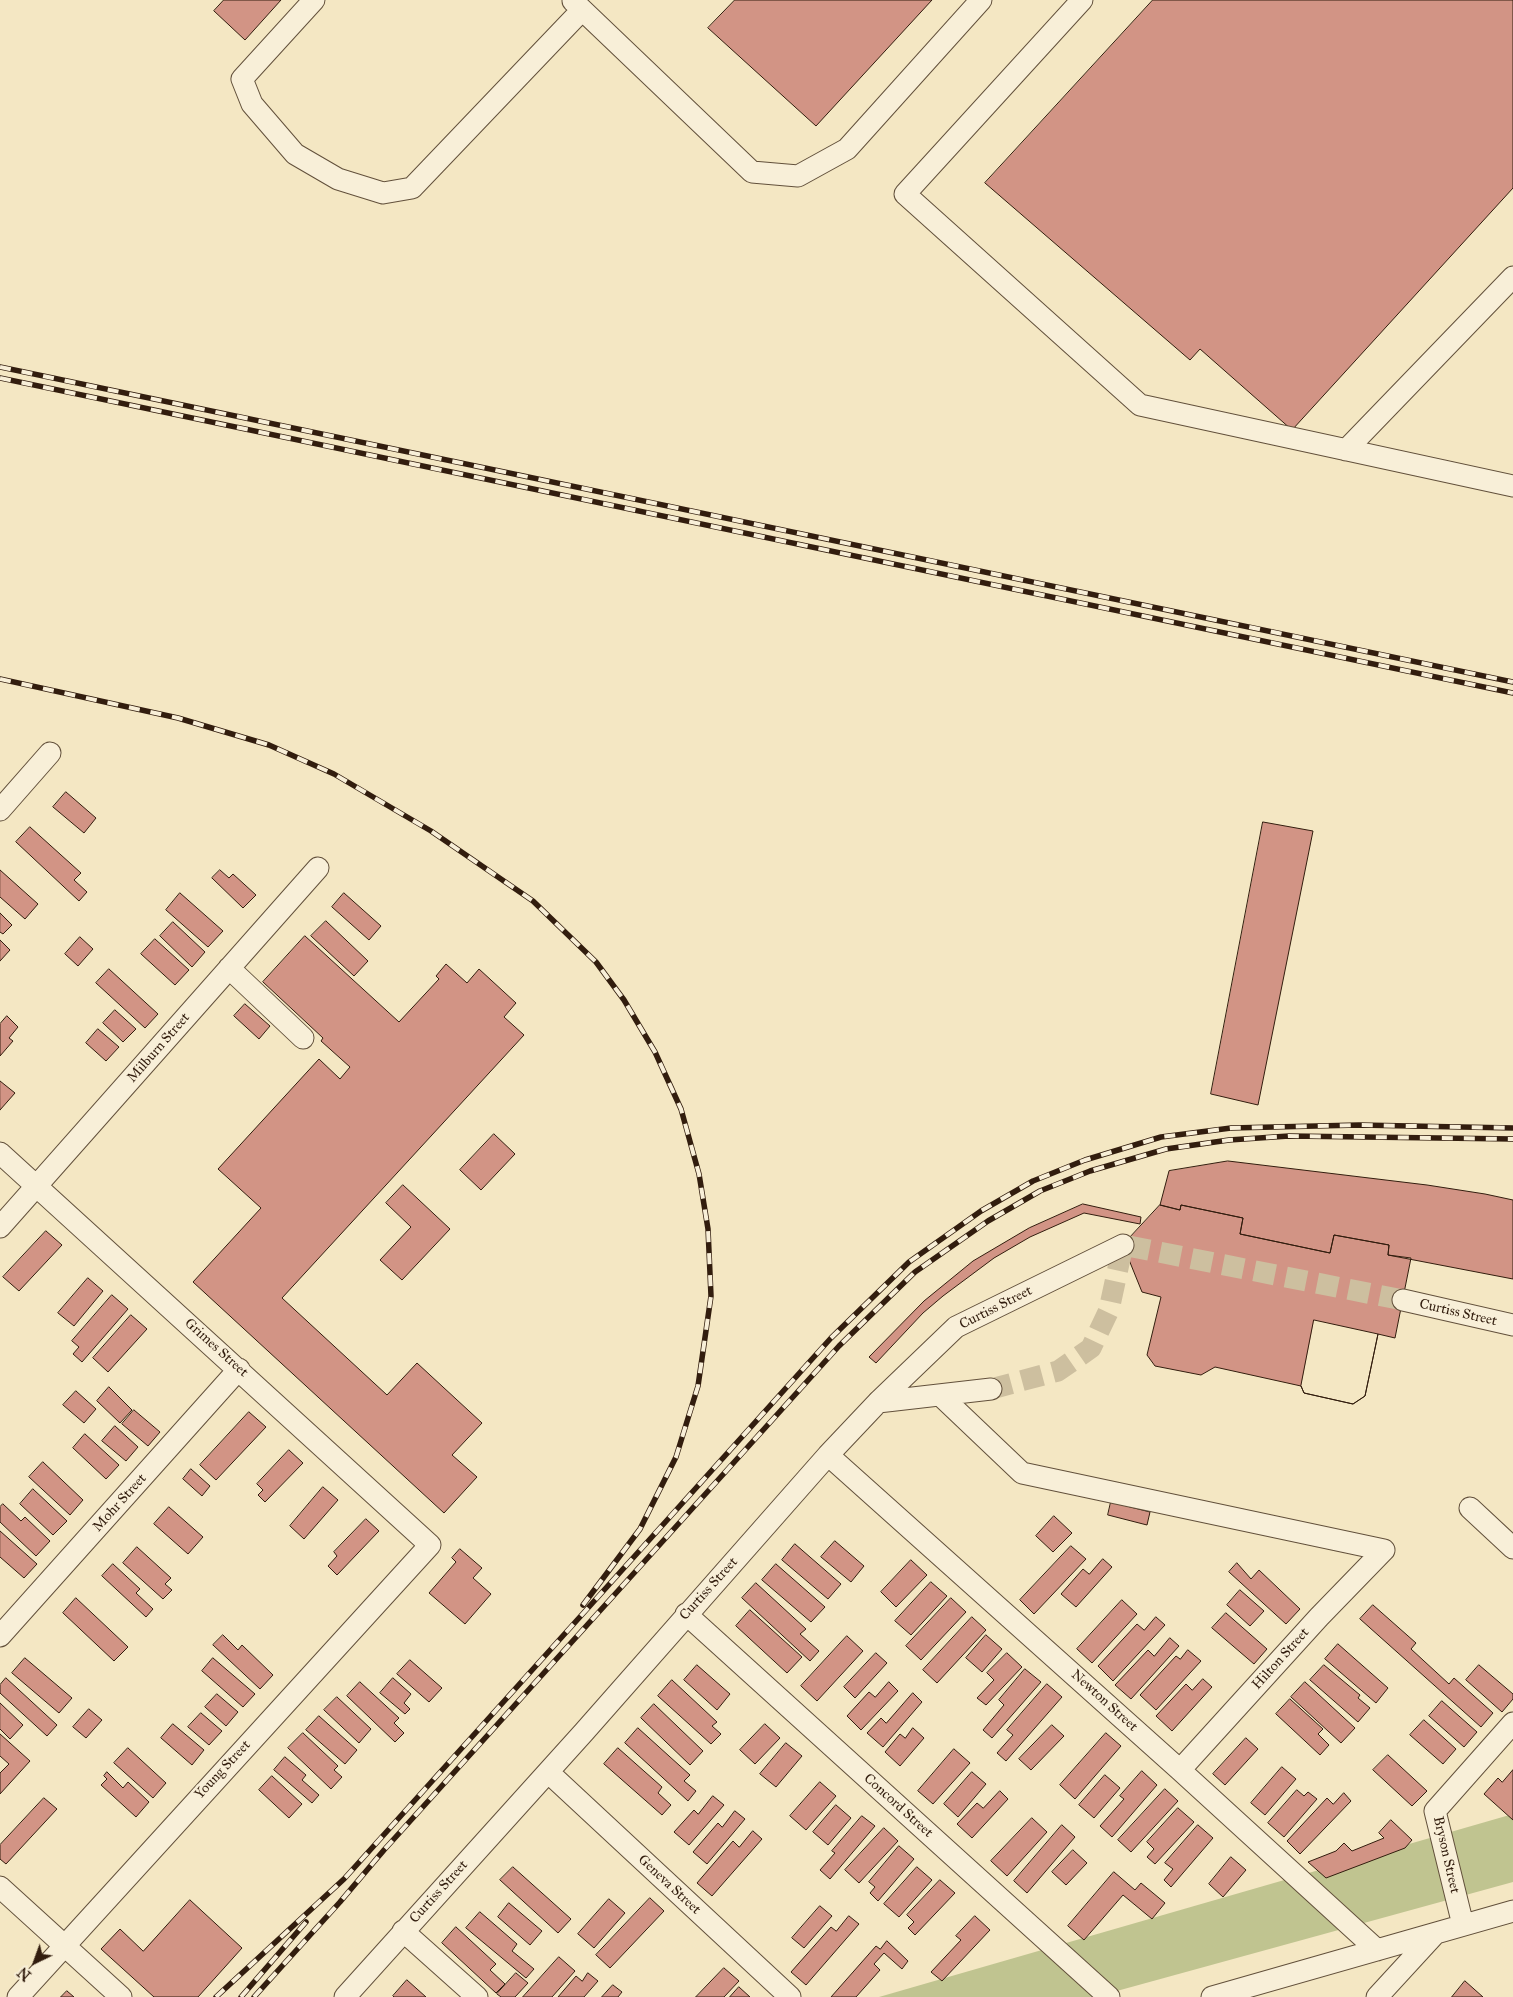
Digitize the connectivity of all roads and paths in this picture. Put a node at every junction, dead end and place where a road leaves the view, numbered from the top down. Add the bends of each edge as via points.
1 (314, 0) edge
2 (981, 0) edge
3 (1082, 0) edge
4 (577, 5) edge
5 (1513, 277) edge
6 (1346, 450) junction
7 (1513, 486) edge
8 (50, 754) dead end
9 (0, 810) edge
10 (318, 868) dead end
11 (229, 968) junction
12 (303, 1038) dead end
13 (0, 1153) edge
14 (36, 1186) junction
15 (0, 1227) edge
16 (1123, 1245) dead end
17 (1404, 1300) tunnel mouth
18 (1513, 1325) edge
19 (239, 1370) junction
20 (990, 1388) tunnel mouth
21 (940, 1395) junction
22 (878, 1402) junction
23 (828, 1455) junction
24 (1470, 1508) dead end
25 (430, 1545) joint
26 (1513, 1548) edge
27 (686, 1614) junction
28 (0, 1636) edge
29 (1513, 1724) edge
30 (1180, 1770) junction
31 (548, 1772) junction
32 (0, 1887) edge
33 (1513, 1911) edge
34 (1463, 1925) junction
35 (403, 1931) junction
36 (1434, 1934) junction
37 (65, 1945) junction
38 (1377, 1950) junction
39 (18, 1997) edge
40 (121, 1997) edge
41 (345, 1997) edge
42 (476, 1997) edge
43 (790, 1997) edge
44 (1109, 1997) edge
45 (1212, 1997) edge
46 (1377, 1997) edge

1 - 4 street via 242,79 252,104 295,154 338,179 383,193 412,188
2 - 4 street via 847,149 798,176 752,172
3 - 6 street via 905,194 1140,405
5 - 6 street
6 - 7 street
8 - 9 street
10 - 11 street, Milburn Street
11 - 12 street
11 - 14 street, Milburn Street
13 - 14 street, Grimes Street
14 - 15 street, Milburn Street
14 - 19 street, Grimes Street
16 - 22 street, Curtiss Street via 956,1327
17 - 18 street, Curtiss Street
19 - 25 street, Grimes Street
19 - 28 street, Mohr Street
20 - 21 street
21 - 22 street
21 - 30 street, Hilton Street via 1022,1472 1384,1550
22 - 23 street, Curtiss Street
23 - 27 street, Curtiss Street
23 - 30 street, Newton Street
24 - 26 street
25 - 37 street, Young Street
27 - 31 street, Curtiss Street
27 - 44 street, Concord Street
29 - 34 street, Bryson Street via 1435,1811
30 - 38 street, Newton Street
31 - 35 street, Curtiss Street
31 - 43 street, Geneva Street
32 - 37 street
33 - 34 street
34 - 36 street
35 - 41 street, Curtiss Street
35 - 42 street
36 - 38 street
36 - 46 street
37 - 39 street, Young Street
37 - 40 street
38 - 45 street

